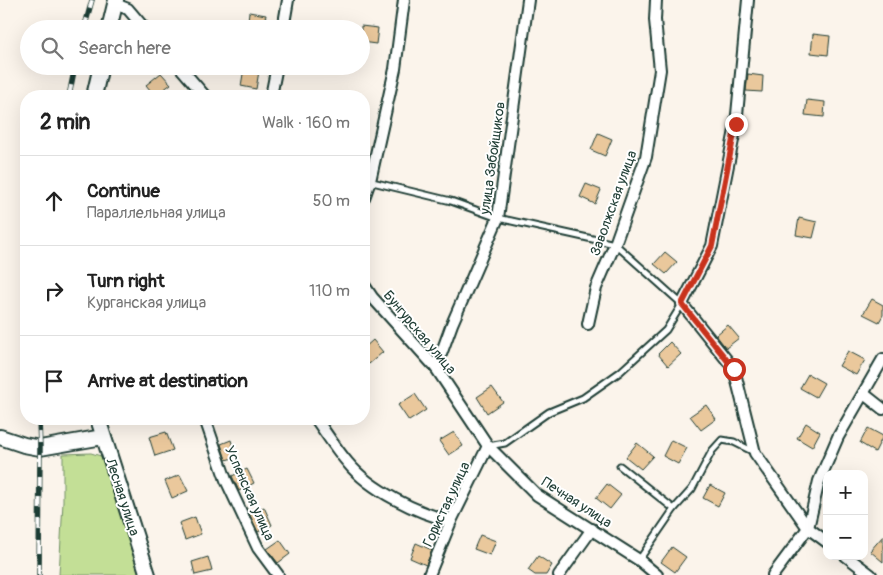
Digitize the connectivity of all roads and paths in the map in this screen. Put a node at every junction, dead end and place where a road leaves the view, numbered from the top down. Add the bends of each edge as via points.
1 (288, 0) edge
2 (404, 0) edge
3 (528, 0) edge
4 (656, 0) edge
5 (748, 0) edge
6 (116, 2) edge
7 (111, 20) edge
8 (137, 20) edge
9 (285, 20) edge
10 (99, 75) edge
11 (187, 75) edge
12 (275, 75) edge
13 (95, 90) edge
14 (200, 90) edge
15 (272, 90) edge
16 (370, 168) edge
17 (370, 181) edge
18 (498, 218) junction
19 (615, 244) junction
20 (370, 294) edge
21 (682, 304) junction
22 (588, 324) dead end
23 (883, 359) edge
24 (436, 368) junction
25 (864, 394) junction
26 (883, 410) edge
27 (100, 425) edge
28 (207, 425) edge
29 (320, 425) edge
30 (0, 437) edge
31 (103, 437) junction
32 (488, 446) junction
33 (755, 453) junction
34 (620, 466) dead end
35 (674, 509) junction
36 (451, 521) junction
37 (592, 528) junction
38 (808, 528) junction
39 (823, 539) edge
40 (638, 560) junction
41 (851, 560) edge
42 (148, 575) edge
43 (278, 575) edge
44 (429, 575) edge
45 (559, 575) edge
46 (657, 575) edge
47 (772, 575) edge
48 (871, 575) edge

1 - 9 street
2 - 16 street via 395,69
3 - 18 street, улица Забойщиков
4 - 19 street, Заволжская улица via 660,70 646,157
5 - 21 street via 736,124 712,246
6 - 7 main road
6 - 8 street
10 - 13 main road
11 - 14 street
12 - 15 street
17 - 18 lane via 451,201
18 - 19 lane
18 - 24 street, улица Забойщиков
19 - 21 lane
19 - 22 street, Заволжская улица via 596,288
20 - 24 street, Бунгурская улица
21 - 32 lane via 666,330 620,372 583,398 549,412 505,443
21 - 33 street via 734,369
23 - 25 street
24 - 32 street, Бунгурская улица
25 - 26 street
25 - 38 street via 838,437 819,481
27 - 31 main road, Лесная улица
28 - 43 street, Успенская улица via 226,480 258,548
29 - 36 street via 348,464 375,488 432,517
30 - 31 main road via 40,448
31 - 42 main road, Лесная улица
32 - 36 street, Гористая улица
32 - 37 street, Печная улица via 537,495
33 - 35 lane via 734,442 722,440 712,451 692,489
33 - 38 street
34 - 35 lane
35 - 40 lane
36 - 44 street, Гористая улица
37 - 40 street, Печная улица
37 - 45 street
38 - 39 street
38 - 47 street
40 - 46 street, Печная улица
41 - 48 street

